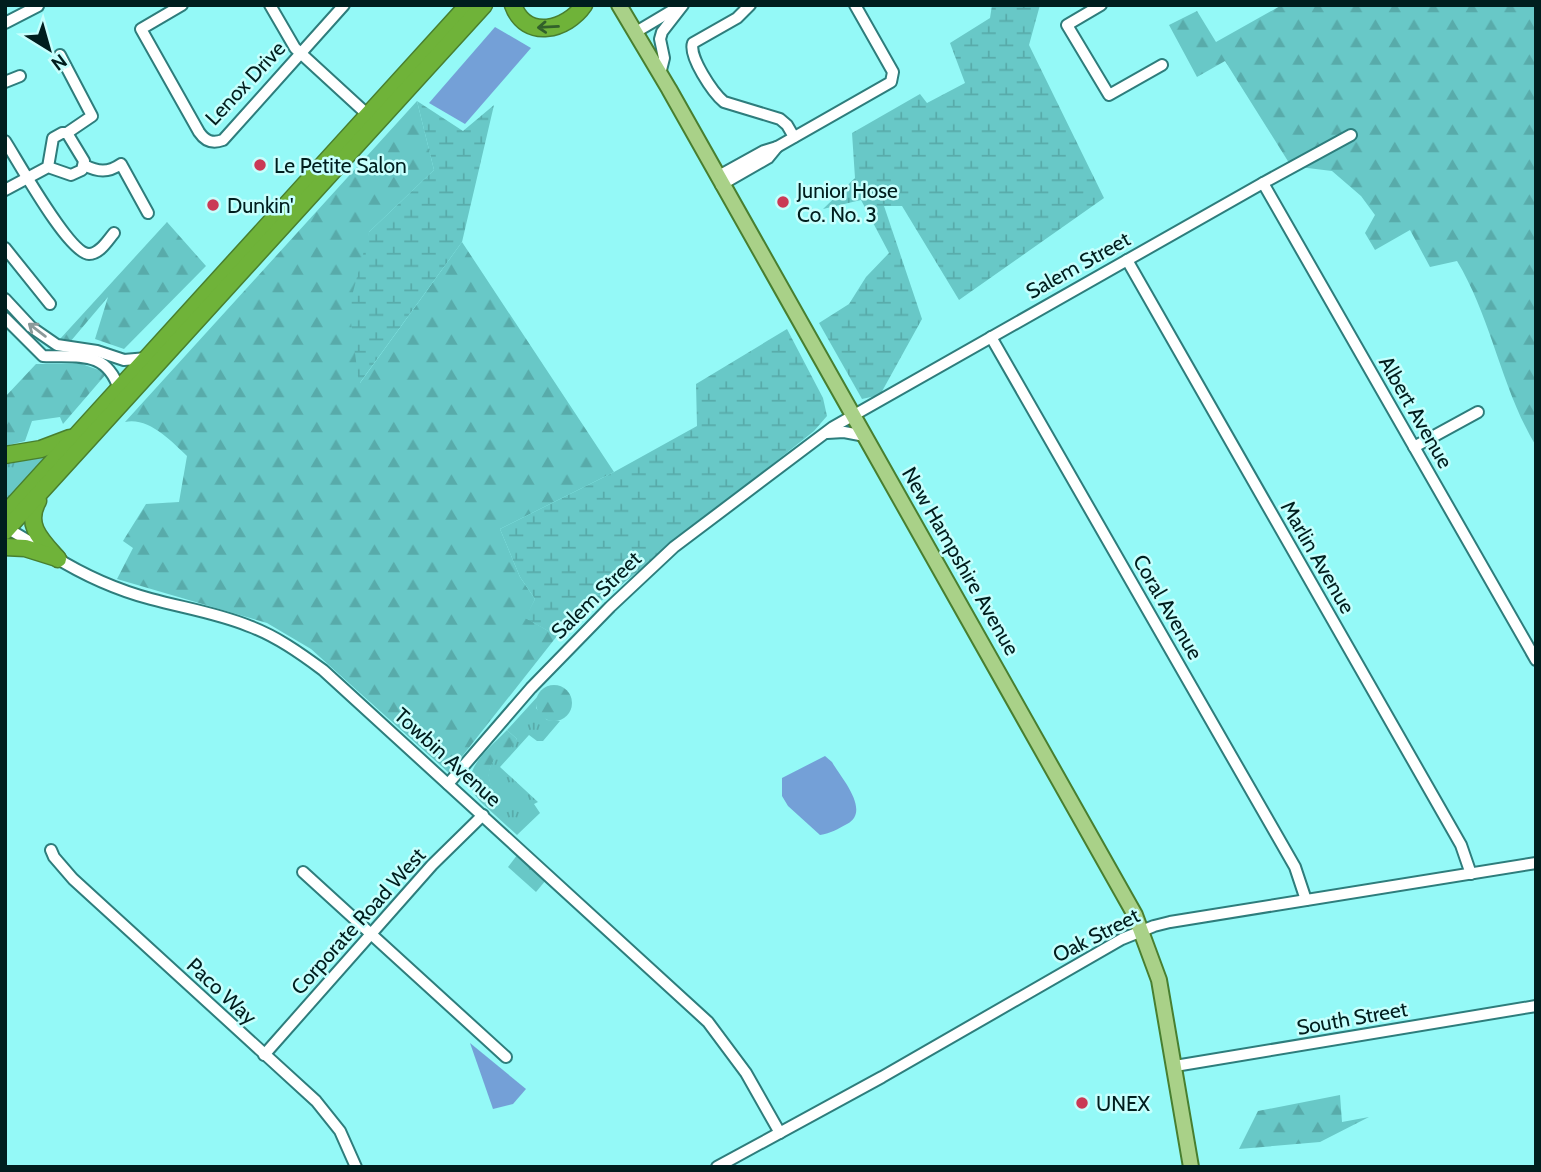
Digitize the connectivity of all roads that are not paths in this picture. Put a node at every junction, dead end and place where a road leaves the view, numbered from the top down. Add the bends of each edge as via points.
1 (38, 5) edge
2 (182, 5) edge
3 (270, 5) edge
4 (344, 5) edge
5 (468, 5) edge
6 (484, 5) edge
7 (513, 5) edge
8 (584, 5) edge
9 (619, 5) edge
10 (682, 5) edge
11 (750, 5) edge
12 (855, 5) edge
13 (1101, 5) edge
14 (5, 23) edge
15 (636, 32) junction
16 (300, 53) junction
17 (60, 55) dead end
18 (1162, 65) dead end
19 (660, 74) junction
20 (20, 76) dead end
21 (5, 82) edge
22 (368, 115) junction
23 (67, 133) junction
24 (1351, 135) dead end
25 (794, 137) junction
26 (5, 141) edge
27 (84, 165) junction
28 (48, 167) junction
29 (28, 177) junction
30 (719, 181) junction
31 (1263, 183) junction
32 (5, 190) edge
33 (148, 213) dead end
34 (114, 233) dead end
35 (5, 248) edge
36 (1127, 260) junction
37 (5, 299) edge
38 (50, 304) dead end
39 (5, 318) edge
40 (991, 337) junction
41 (147, 358) junction
42 (119, 389) junction
43 (1478, 412) dead end
44 (853, 414) junction
45 (827, 433) junction
46 (77, 435) junction
47 (865, 436) junction
48 (1414, 447) junction
49 (5, 454) edge
50 (47, 485) junction
51 (6, 525) edge
52 (5, 547) edge
53 (58, 559) junction
54 (1536, 660) edge
55 (448, 784) junction
56 (483, 815) junction
57 (51, 850) dead end
58 (1536, 863) edge
59 (303, 872) dead end
60 (1471, 874) junction
61 (1306, 900) junction
62 (1142, 930) junction
63 (371, 935) junction
64 (1536, 1006) edge
65 (264, 1055) junction
66 (506, 1057) dead end
67 (1175, 1066) junction
68 (779, 1133) junction
69 (356, 1167) edge
70 (718, 1167) edge
71 (1191, 1167) edge

1 - 14 street
2 - 16 street, Lenox Drive via 141,29 199,132 209,141 223,139
3 - 16 street
4 - 16 street, Lenox Drive
5 - 22 highway
6 - 50 highway
8 -> 7 highway via 568,22 542,29 522,20
9 - 15 main road, New Hampshire Avenue
10 - 15 street
10 - 19 street via 662,32
11 - 25 street via 737,18 693,43 692,53 724,102 780,119
12 - 25 street via 893,78
13 - 18 street via 1067,25 1109,95
15 - 19 main road, New Hampshire Avenue
16 - 22 street
17 - 23 street via 92,116
19 - 30 main road, New Hampshire Avenue
20 - 21 street
22 - 41 highway
23 - 27 street
23 - 28 street via 53,138
24 - 31 street, Salem Street
25 - 30 street via 764,150
26 - 29 street
27 - 28 street via 71,175
27 - 33 street via 106,171 121,164
28 - 29 street
29 - 32 street
29 - 34 street via 77,250 95,253
30 - 44 main road, New Hampshire Avenue
31 - 36 street, Salem Street
31 - 48 street, Albert Avenue
35 - 38 street
36 - 40 street, Salem Street
36 - 60 street, Marlin Avenue via 1461,845
41 -> 37 street via 124,360 57,345 31,327
39 - 42 street via 43,356 101,362 114,374
40 - 44 street, Salem Street
40 - 61 street, Coral Avenue via 1294,867
41 - 42 highway
42 - 46 highway
43 - 48 street
44 - 45 street, Salem Street
44 - 47 main road, New Hampshire Avenue
45 - 47 street
45 - 55 street, Salem Street via 674,547 531,688
46 - 49 highway via 51,446
46 - 51 highway
47 - 62 main road, New Hampshire Avenue
48 - 54 street, Albert Avenue
50 - 51 highway
50 - 53 highway via 32,520 36,533
51 - 53 street, Towbin Avenue
52 - 53 highway
53 - 55 street, Towbin Avenue via 121,589 251,626 283,643 323,670
55 - 56 street, Towbin Avenue
56 - 63 street, Corporate Road West
56 - 68 street, Towbin Avenue via 708,1022 746,1073
57 - 65 street, Paco Way via 73,879
58 - 60 street, Oak Street
59 - 63 street
60 - 61 street, Oak Street
61 - 62 street, Oak Street
62 - 67 main road, New Hampshire Avenue via 1159,980
62 - 68 street, Oak Street
63 - 65 street, Corporate Road West
63 - 66 street
64 - 67 street, South Street
65 - 69 street, Paco Way via 325,1111
67 - 71 main road, New Hampshire Avenue
68 - 70 street, Oak Street

